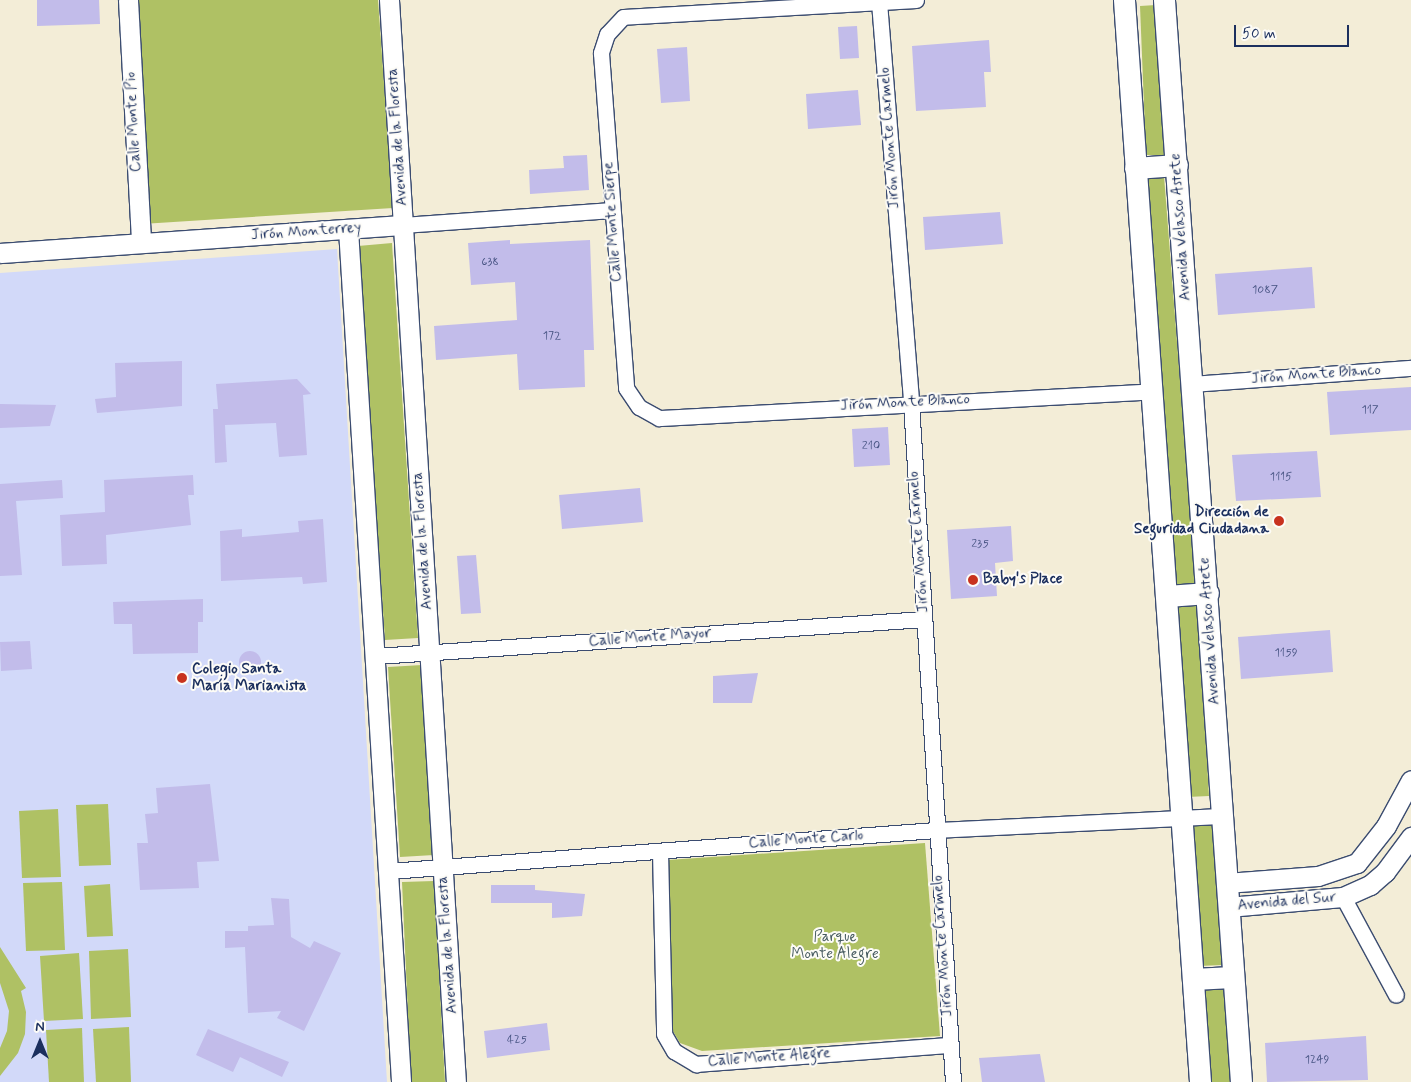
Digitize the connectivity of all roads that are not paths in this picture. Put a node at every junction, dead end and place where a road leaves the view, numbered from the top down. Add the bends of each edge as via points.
1 (128, 0) edge
2 (389, 0) edge
3 (916, 0) edge
4 (1124, 0) edge
5 (1164, 0) edge
6 (879, 2) junction
7 (1176, 165) junction
8 (1135, 168) junction
9 (611, 210) junction
10 (403, 225) junction
11 (348, 229) junction
12 (141, 243) junction
13 (0, 253) edge
14 (1411, 368) edge
15 (1192, 384) junction
16 (1151, 391) junction
17 (911, 403) junction
18 (659, 418) joint
19 (1208, 593) junction
20 (1167, 596) junction
21 (924, 619) junction
22 (430, 652) junction
23 (376, 656) junction
24 (1411, 780) edge
25 (1223, 816) junction
26 (1184, 818) junction
27 (936, 830) junction
28 (1411, 837) edge
29 (660, 851) junction
30 (443, 868) junction
31 (389, 871) junction
32 (1226, 883) junction
33 (1343, 897) junction
34 (1228, 907) junction
35 (1232, 977) junction
36 (1194, 979) junction
37 (1396, 995) dead end
38 (950, 1045) junction
39 (401, 1082) edge
40 (456, 1082) edge
41 (953, 1082) edge
42 (1200, 1082) edge
43 (1241, 1082) edge

1 - 12 street, Calle Monte Pio
2 - 10 street, Avenida de la Floresta
3 - 6 street
4 - 8 main road
5 - 7 main road, Avenida Velasco Astete
6 - 9 street, Calle Monte Sierpe via 623,18 607,34 601,54
6 - 17 street, Jirón Monte Carmelo
7 - 8 main road
7 - 15 main road, Avenida Velasco Astete
8 - 16 main road
9 - 10 street, Jirón Monterrey
9 - 18 street, Calle Monte Sierpe via 626,388 639,407
10 - 11 street, Jirón Monterrey
10 - 22 street, Avenida de la Floresta
11 - 12 street, Jirón Monterrey
11 - 23 street
12 - 13 street, Jirón Monterrey
14 - 15 street, Jirón Monte Blanco
15 - 19 main road, Avenida Velasco Astete
16 - 17 street, Jirón Monte Blanco
16 - 20 main road
17 - 18 street, Jirón Monte Blanco
17 - 21 street, Jirón Monte Carmelo
19 - 20 main road
19 - 25 main road, Avenida Velasco Astete
20 - 26 main road
21 - 22 street, Calle Monte Mayor
21 - 27 street, Jirón Monte Carmelo
22 - 23 street, Calle Monte Mayor
22 - 30 street, Avenida de la Floresta
23 - 31 street
24 - 32 street, Avenida del Sur via 1386,826 1357,863 1318,876
25 - 26 street, Calle Monte Carlo
25 - 32 main road, Avenida Velasco Astete
26 - 27 street, Calle Monte Carlo
26 - 36 main road
27 - 29 street, Calle Monte Carlo
27 - 38 street, Jirón Monte Carmelo
28 - 33 street, Avenida del Sur via 1385,872 1370,885
29 - 30 street, Calle Monte Carlo
29 - 38 street, Calle Monte Alegre via 664,1034 674,1051 696,1064
30 - 31 street, Calle Monte Carlo
30 - 40 street, Avenida de la Floresta
31 - 39 street
32 - 34 main road, Avenida Velasco Astete
33 - 34 street, Avenida del Sur
33 - 37 street
34 - 35 main road, Avenida Velasco Astete
35 - 36 main road
35 - 43 main road, Avenida Velasco Astete
36 - 42 main road
38 - 41 street, Jirón Monte Carmelo

